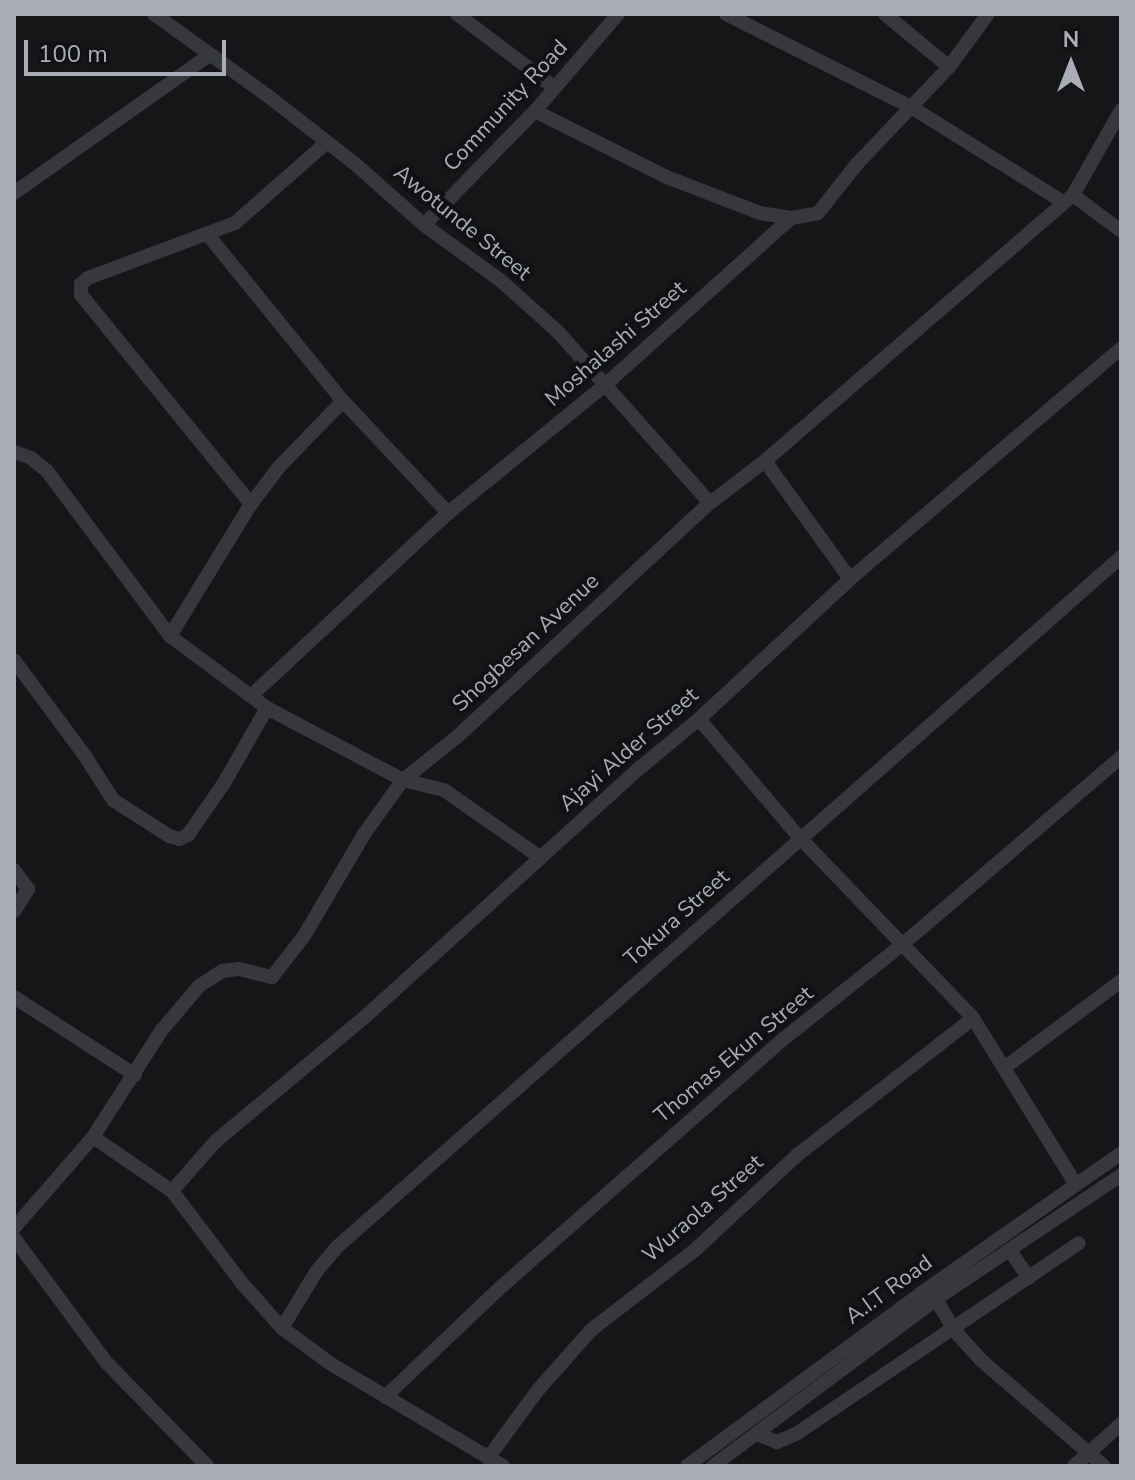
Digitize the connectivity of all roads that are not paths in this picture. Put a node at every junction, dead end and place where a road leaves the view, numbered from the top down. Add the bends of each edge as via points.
1 (154, 14) edge
2 (457, 14) edge
3 (618, 14) edge
4 (726, 14) edge
5 (885, 14) edge
6 (988, 14) edge
7 (208, 56) junction
8 (949, 67) junction
9 (554, 87) junction
10 (911, 107) junction
11 (1121, 110) edge
12 (535, 111) junction
13 (325, 144) junction
14 (14, 193) edge
15 (1068, 198) junction
16 (791, 218) junction
17 (424, 225) junction
18 (1121, 231) edge
19 (208, 235) junction
20 (1121, 348) edge
21 (606, 384) junction
22 (343, 401) junction
23 (14, 452) edge
24 (765, 461) junction
25 (710, 503) junction
26 (251, 504) junction
27 (448, 513) junction
28 (1121, 557) edge
29 (850, 579) junction
30 (170, 636) junction
31 (14, 660) edge
32 (252, 695) junction
33 (267, 708) junction
34 (699, 719) junction
35 (1121, 757) edge
36 (403, 780) junction
37 (800, 838) junction
38 (541, 858) junction
39 (14, 870) edge
40 (14, 911) edge
41 (903, 944) junction
42 (1121, 981) edge
43 (14, 997) edge
44 (973, 1018) junction
45 (1004, 1068) junction
46 (135, 1075) junction
47 (93, 1137) junction
48 (1121, 1153) edge
49 (1121, 1175) edge
50 (1076, 1185) junction
51 (172, 1191) junction
52 (14, 1228) edge
53 (14, 1238) edge
54 (1079, 1243) dead end
55 (1010, 1251) junction
56 (1029, 1278) junction
57 (936, 1299) junction
58 (282, 1328) junction
59 (954, 1330) junction
60 (385, 1397) junction
61 (1121, 1424) edge
62 (757, 1434) junction
63 (1089, 1453) junction
64 (488, 1458) junction
65 (207, 1466) edge
66 (503, 1466) edge
67 (687, 1466) edge
68 (713, 1466) edge
69 (1074, 1466) edge
70 (1104, 1466) edge

1 - 7 street, Awotunde Street
2 - 9 street
3 - 9 street, Community Road
4 - 10 street
5 - 8 street
6 - 8 street, Moshalashi Street
7 - 13 street, Awotunde Street via 268,96
7 - 14 street
8 - 10 street, Moshalashi Street
9 - 12 street, Community Road
10 - 15 street
10 - 16 street, Moshalashi Street via 818,213
11 - 15 street, Shogbesan Avenue
12 - 16 street via 669,178 760,213
12 - 17 street, Community Road
13 - 17 street, Awotunde Street
13 - 19 street via 249,214
15 - 18 street
15 - 24 street, Shogbesan Avenue
16 - 21 street, Moshalashi Street
17 - 21 street, Awotunde Street via 500,280
19 - 22 street
19 - 26 street via 88,278 81,284 81,295
20 - 29 street, Ajayi Alder Street
21 - 25 street, Awotunde Street
21 - 27 street, Moshalashi Street
22 - 26 street
22 - 27 street
23 - 30 street via 47,471
24 - 25 street, Shogbesan Avenue
24 - 29 street
25 - 36 street, Shogbesan Avenue via 458,736
26 - 30 street
27 - 32 street, Moshalashi Street
28 - 37 street, Tokura Street
29 - 34 street, Ajayi Alder Street
30 - 32 street
31 - 33 street via 113,800 179,839 188,835 224,783
32 - 33 street
33 - 36 street
34 - 37 street
34 - 38 street, Ajayi Alder Street
35 - 41 street, Thomas Ekun Street
36 - 38 street via 444,790
36 - 46 street, Shogbesan Avenue via 284,965 272,977 239,969 222,971 199,986 161,1031
37 - 41 street
37 - 58 street, Tokura Street via 337,1247
38 - 51 street, Ajayi Alder Street via 366,1016 216,1141
39 - 40 street via 28,889
41 - 44 street
41 - 60 street, Thomas Ekun Street via 781,1041 501,1287
42 - 45 street
43 - 46 street
44 - 45 street
44 - 64 street, Wuraola Street via 796,1156 695,1250 591,1330
45 - 50 street
46 - 47 street, Shogbesan Avenue
47 - 51 street
47 - 52 street, Shogbesan Avenue
48 - 50 street, A.I.T Road
49 - 55 street, A.I.T Road
50 - 67 street, A.I.T Road
51 - 58 street
53 - 65 street via 106,1362
54 - 56 street
55 - 56 street
55 - 57 street, A.I.T Road
56 - 59 street
57 - 59 street
57 - 62 street, A.I.T Road
58 - 60 street
59 - 62 street via 785,1440
59 - 63 street
60 - 64 street
61 - 63 street
62 - 68 street, A.I.T Road
63 - 69 street
63 - 70 street
64 - 66 street

